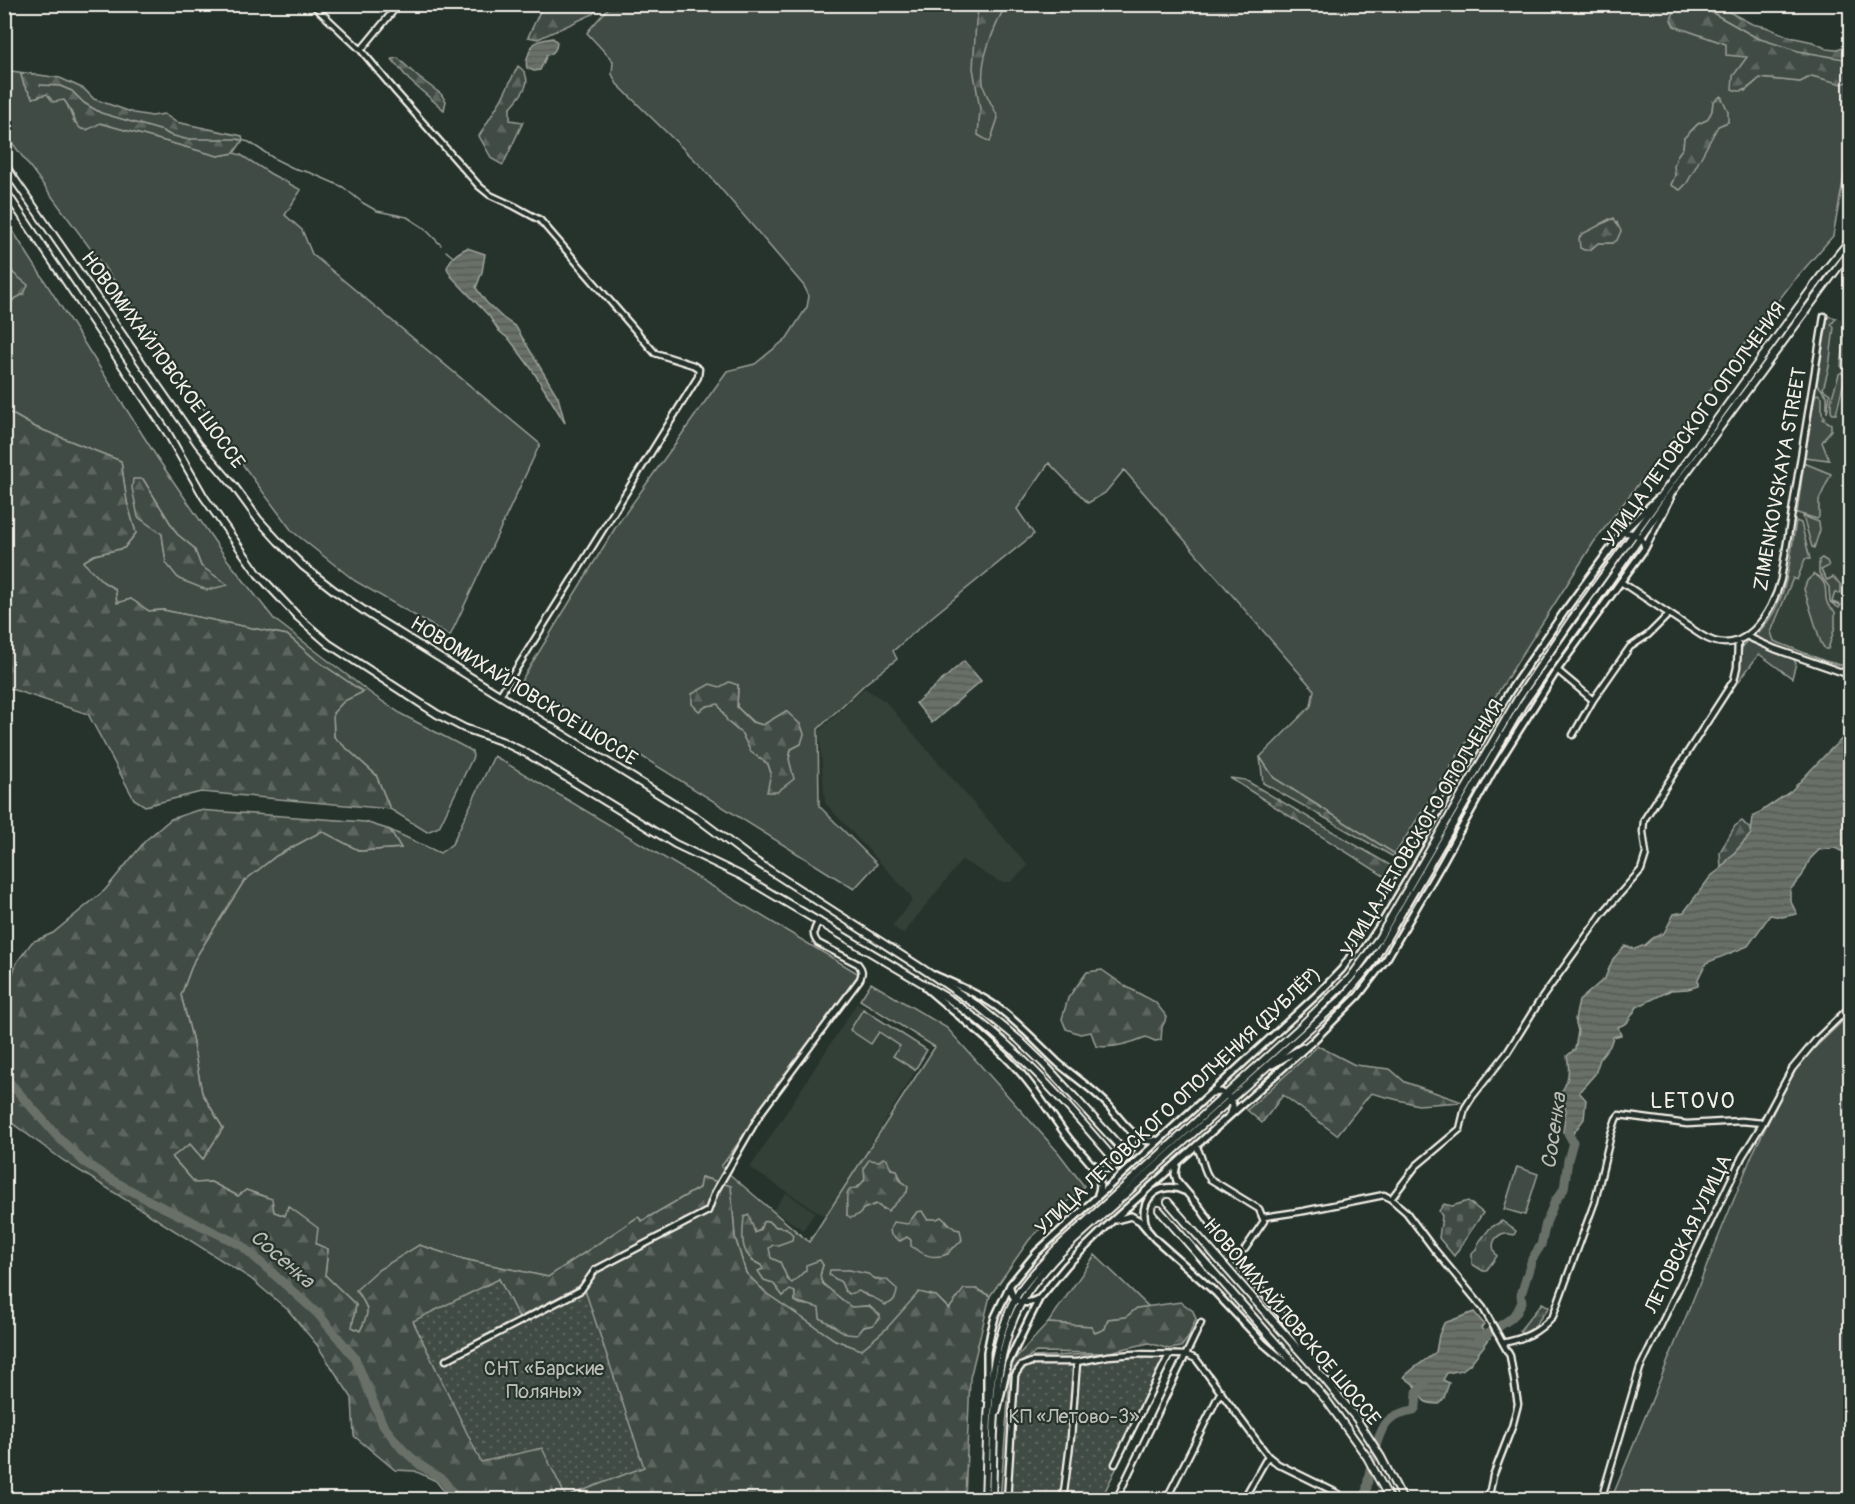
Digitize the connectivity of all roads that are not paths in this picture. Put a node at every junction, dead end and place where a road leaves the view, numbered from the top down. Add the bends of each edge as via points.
1 (312, 4) edge
2 (399, 4) edge
3 (361, 50) junction
4 (4, 164) edge
5 (4, 189) edge
6 (1850, 240) edge
7 (1851, 251) edge
8 (1824, 316) dead end
9 (1676, 488) junction
10 (1662, 493) junction
11 (1622, 533) junction
12 (1638, 535) junction
13 (1645, 548) junction
14 (1621, 582) junction
15 (1669, 614) junction
16 (1746, 636) junction
17 (1738, 641) junction
18 (1557, 670) junction
19 (1851, 675) edge
20 (500, 695) junction
21 (1593, 700) junction
22 (1573, 735) dead end
23 (819, 921) junction
24 (923, 969) junction
25 (915, 979) junction
26 (1851, 1006) edge
27 (1313, 1041) junction
28 (1262, 1070) junction
29 (1211, 1093) junction
30 (1228, 1097) junction
31 (1231, 1115) junction
32 (1763, 1123) junction
33 (1130, 1129) junction
34 (1160, 1138) junction
35 (1196, 1146) junction
36 (1122, 1149) tunnel mouth
37 (1113, 1158) tunnel mouth
38 (1088, 1162) junction
39 (1177, 1163) junction
40 (1186, 1192) junction
41 (1094, 1199) junction
42 (1391, 1199) junction
43 (1168, 1202) tunnel mouth
44 (1159, 1210) tunnel mouth
45 (1264, 1217) junction
46 (1112, 1222) junction
47 (1148, 1229) junction
48 (1245, 1249) dead end
49 (1010, 1285) junction
50 (1039, 1299) junction
51 (1018, 1301) junction
52 (1201, 1323) dead end
53 (1503, 1343) junction
54 (1168, 1355) junction
55 (1187, 1355) junction
56 (446, 1360) dead end
57 (1077, 1362) junction
58 (1326, 1381) junction
59 (1221, 1391) junction
60 (1320, 1392) junction
61 (996, 1419) junction
62 (988, 1422) junction
63 (1268, 1456) junction
64 (1115, 1464) dead end
65 (985, 1500) edge
66 (992, 1500) edge
67 (1007, 1500) edge
68 (1063, 1500) edge
69 (1116, 1500) edge
70 (1166, 1500) edge
71 (1242, 1500) edge
72 (1342, 1500) edge
73 (1390, 1500) edge
74 (1403, 1500) edge
75 (1488, 1500) edge
76 (1601, 1500) edge

1 - 3 street
2 - 3 street
3 - 20 street via 479,186 540,220 655,353 699,369 698,377
4 - 20 main road, НОВОМИХАЙЛОВСКОЕ ШОССЕ via 198,444 271,534 335,591
5 - 23 main road, НОВОМИХАЙЛОВСКОЕ ШОССЕ via 167,432 204,497 258,574 298,617 339,651 437,714 528,754 675,844 740,875
6 - 10 main road, УЛИЦА ЛЕТОВСКОГО ОПОЛЧЕНИЯ
7 - 9 main road, УЛИЦА ЛЕТОВСКОГО ОПОЛЧЕНИЯ
8 - 16 street, ZIMENKOVSKAYA STREET via 1781,579 1772,608
9 - 12 main road, УЛИЦА ЛЕТОВСКОГО ОПОЛЧЕНИЯ
9 - 13 street
10 - 11 street, УЛИЦА ЛЕТОВСКОГО ОПОЛЧЕНИЯ (ДУБЛЁР)
10 - 12 main road, УЛИЦА ЛЕТОВСКОГО ОПОЛЧЕНИЯ
11 - 12 street
11 - 29 street, УЛИЦА ЛЕТОВСКОГО ОПОЛЧЕНИЯ (ДУБЛЁР) via 1509,692 1348,960 1319,993
12 - 13 street
12 - 28 main road, УЛИЦА ЛЕТОВСКОГО ОПОЛЧЕНИЯ via 1523,704 1372,963 1342,999
12 - 30 main road, УЛИЦА ЛЕТОВСКОГО ОПОЛЧЕНИЯ via 1572,619 1517,700 1367,957 1337,992
13 - 14 street
14 - 15 street
14 - 18 street
15 - 17 street via 1704,638 1724,643
15 - 21 street via 1630,646
16 - 17 street, ZIMENKOVSKAYA STREET
16 - 19 street
17 - 42 street via 1734,680 1644,820 1646,855 1641,870 1602,914 1507,1053 1472,1097 1460,1129 1416,1166
18 - 21 street
18 - 27 street via 1493,771 1387,958 1358,996
20 - 24 main road, НОВОМИХАЙЛОВСКОЕ ШОССЕ via 696,817 752,859
21 - 22 street
23 - 25 main road, НОВОМИХАЙЛОВСКОЕ ШОССЕ
23 - 56 street via 813,931 815,940 858,964 862,968 860,979 760,1114 708,1211 595,1270 582,1290
24 - 33 street via 997,1007
24 - 36 main road, НОВОМИХАЙЛОВСКОЕ ШОССЕ via 1018,1039
25 - 37 main road, НОВОМИХАЙЛОВСКОЕ ШОССЕ via 972,1015 1010,1046
25 - 38 street via 998,1049 1034,1089
26 - 32 street, ЛЕТОВСКАЯ УЛИЦА via 1792,1069
27 - 28 street
27 - 31 street
28 - 30 main road, УЛИЦА ЛЕТОВСКОГО ОПОЛЧЕНИЯ
29 - 30 street via 1221,1092
29 - 34 street, УЛИЦА ЛЕТОВСКОГО ОПОЛЧЕНИЯ (ДУБЛЁР)
30 - 31 street via 1233,1106
30 - 51 main road, УЛИЦА ЛЕТОВСКОГО ОПОЛЧЕНИЯ via 1056,1249 1028,1280
31 - 35 street
32 - 53 street via 1687,1124 1619,1115 1595,1201 1553,1316 1542,1328
32 - 76 street, ЛЕТОВСКАЯ УЛИЦА via 1742,1157 1640,1368
33 - 34 street via 1145,1141
33 - 38 street via 1132,1149 1124,1160 1110,1169
34 - 41 street, УЛИЦА ЛЕТОВСКОГО ОПОЛЧЕНИЯ (ДУБЛЁР)
35 - 39 street
35 - 45 street via 1210,1179 1254,1205
38 - 41 street via 1100,1180
39 - 40 street via 1176,1178
39 - 46 street
40 - 47 street via 1171,1187 1152,1195 1143,1213
40 - 58 street via 1279,1312
41 - 49 street, УЛИЦА ЛЕТОВСКОГО ОПОЛЧЕНИЯ (ДУБЛЁР) via 1037,1252
42 - 45 street via 1381,1195
42 - 53 street via 1406,1212 1486,1314
43 - 58 main road, НОВОМИХАЙЛОВСКОЕ ШОССЕ
44 - 60 main road, НОВОМИХАЙЛОВСКОЕ ШОССЕ
45 - 48 street
46 - 47 street via 1131,1216
46 - 50 street via 1067,1265
47 - 60 street via 1264,1344
49 - 51 street
49 - 62 street, УЛИЦА ЛЕТОВСКОГО ОПОЛЧЕНИЯ (ДУБЛЁР) via 995,1317 987,1352
50 - 51 street via 1029,1304
50 - 61 street via 1008,1363
51 - 61 main road, УЛИЦА ЛЕТОВСКОГО ОПОЛЧЕНИЯ via 1001,1359
51 - 62 main road, УЛИЦА ЛЕТОВСКОГО ОПОЛЧЕНИЯ via 1002,1329
52 - 55 street
53 - 75 street via 1510,1356 1518,1404
54 - 55 street
54 - 57 street via 1108,1356
54 - 64 street
55 - 59 street via 1196,1359
55 - 69 street
57 - 67 street via 1031,1362 1021,1366 1015,1375
57 - 68 street
58 - 74 main road, НОВОМИХАЙЛОВСКОЕ ШОССЕ via 1371,1440
59 - 63 street
59 - 70 street
60 - 73 main road, НОВОМИХАЙЛОВСКОЕ ШОССЕ via 1367,1457
61 - 66 main road, УЛИЦА ЛЕТОВСКОГО ОПОЛЧЕНИЯ
62 - 65 main road, УЛИЦА ЛЕТОВСКОГО ОПОЛЧЕНИЯ
63 - 71 street
63 - 72 street via 1339,1494

